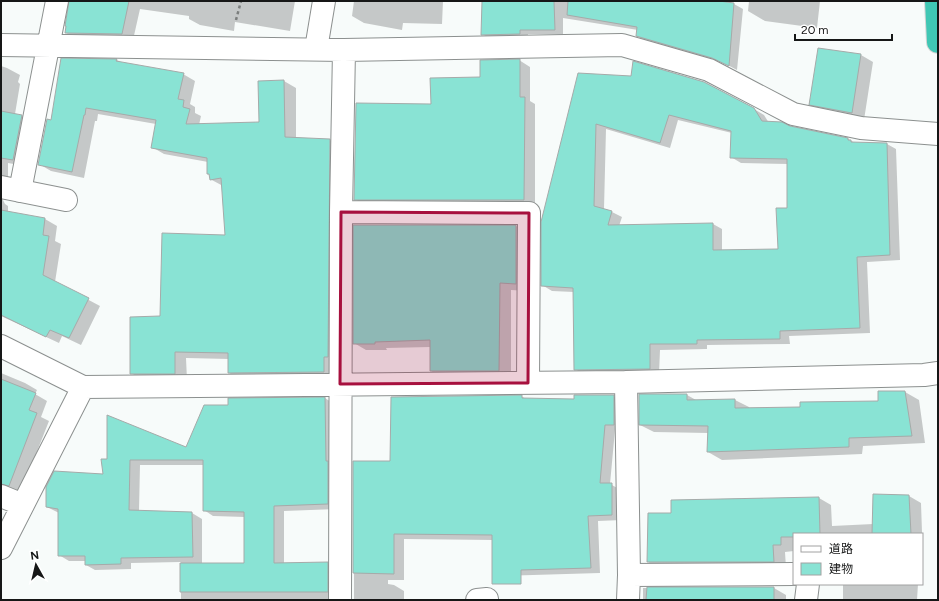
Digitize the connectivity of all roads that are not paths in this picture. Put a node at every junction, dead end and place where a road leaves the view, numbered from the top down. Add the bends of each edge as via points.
1 (57, 1) edge
2 (324, 1) edge
3 (936, 1) edge
4 (938, 42) edge
5 (1, 45) edge
6 (48, 46) junction
7 (316, 49) junction
8 (344, 50) junction
9 (938, 134) edge
10 (10, 189) edge
11 (66, 200) dead end
12 (341, 212) junction
13 (1, 346) edge
14 (938, 373) edge
15 (626, 382) junction
16 (528, 383) junction
17 (340, 384) junction
18 (83, 387) junction
19 (1, 496) edge
20 (23, 505) junction
21 (1, 548) edge
22 (628, 574) junction
23 (793, 574) edge
24 (808, 585) edge
25 (340, 600) edge
26 (628, 600) edge
27 (806, 600) edge

1 - 6 street
2 - 7 street
3 - 4 highway
5 - 6 street
6 - 7 street
6 - 10 street
7 - 8 street
8 - 9 street via 622,45 708,70 793,114 861,128
8 - 12 street
10 - 11 street
12 - 16 street via 529,213
12 - 17 street
13 - 18 street
14 - 15 street
15 - 16 street
15 - 22 street
16 - 17 street
17 - 18 street
17 - 25 street
18 - 20 street
19 - 20 street
20 - 21 street
22 - 23 street
22 - 26 street
24 - 27 street

